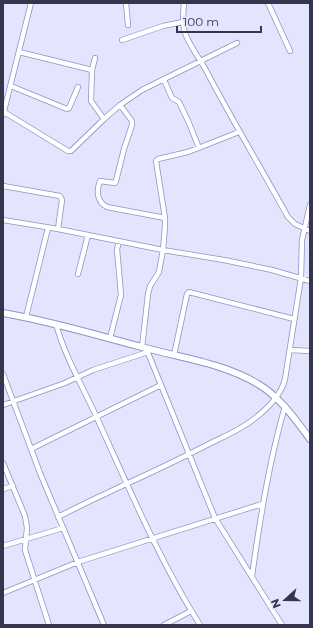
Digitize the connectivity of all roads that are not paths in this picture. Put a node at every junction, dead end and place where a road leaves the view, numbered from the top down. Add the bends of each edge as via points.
1 (31, 3) edge
2 (126, 3) edge
3 (184, 3) edge
4 (268, 3) edge
5 (183, 22) junction
6 (128, 25) dead end
7 (122, 40) dead end
8 (238, 43) dead end
9 (290, 51) dead end
10 (19, 52) junction
11 (95, 58) dead end
12 (201, 61) junction
13 (92, 70) junction
14 (164, 80) junction
15 (11, 86) junction
16 (78, 87) dead end
17 (3, 92) edge
18 (9, 94) junction
19 (120, 105) junction
20 (4, 114) edge
21 (104, 118) junction
22 (239, 132) junction
23 (199, 148) junction
24 (3, 186) edge
25 (310, 205) edge
26 (165, 218) junction
27 (3, 220) edge
28 (48, 228) junction
29 (58, 229) junction
30 (308, 230) edge
31 (88, 235) junction
32 (119, 242) junction
33 (163, 250) junction
34 (78, 274) dead end
35 (301, 278) junction
36 (310, 282) edge
37 (3, 313) edge
38 (26, 317) junction
39 (294, 320) junction
40 (56, 324) junction
41 (110, 338) junction
42 (145, 349) junction
43 (290, 350) junction
44 (310, 351) edge
45 (174, 355) junction
46 (3, 374) edge
47 (78, 378) junction
48 (161, 385) junction
49 (276, 398) junction
50 (12, 401) junction
51 (3, 405) edge
52 (285, 406) junction
53 (97, 417) junction
54 (310, 439) edge
55 (31, 449) junction
56 (189, 454) junction
57 (3, 463) edge
58 (126, 484) junction
59 (13, 486) junction
60 (3, 489) edge
61 (262, 504) junction
62 (58, 517) junction
63 (215, 518) junction
64 (63, 528) junction
65 (25, 539) junction
66 (152, 540) junction
67 (3, 546) edge
68 (78, 562) junction
69 (252, 576) junction
70 (34, 580) junction
71 (3, 593) edge
72 (191, 611) junction
73 (49, 625) edge
74 (104, 625) edge
75 (164, 625) edge
76 (200, 625) edge
77 (282, 625) edge

1 - 10 street
2 - 6 street
3 - 5 street
4 - 9 street
5 - 7 street
5 - 12 street via 190,43
8 - 12 street
10 - 13 street
10 - 15 street
11 - 13 street
12 - 14 street
12 - 22 street
13 - 21 street via 91,101
14 - 19 street via 142,90
14 - 23 street via 171,97 179,102
15 - 16 street via 67,109
15 - 18 street
17 - 18 street
18 - 20 street
19 - 21 street
19 - 26 street via 132,121 132,125 116,181 100,181 97,195 107,207
20 - 21 street via 68,151 74,150
22 - 23 street
22 - 30 street via 288,217 295,224
23 - 26 street via 156,161
24 - 29 street via 60,196 62,200
25 - 30 street
26 - 33 street
27 - 28 street
28 - 29 street
28 - 38 street
29 - 31 street
30 - 35 street via 302,240
31 - 32 street
31 - 34 street
32 - 33 street
32 - 41 street via 117,249 121,295
33 - 35 street via 224,260
33 - 42 street via 159,272 148,294
35 - 36 street
35 - 39 street
37 - 38 street
38 - 40 street
39 - 43 street
39 - 45 street via 189,292
40 - 41 street
40 - 47 street
41 - 42 street
42 - 45 street
42 - 47 street
42 - 48 street
43 - 44 street
43 - 49 street via 284,385
45 - 49 street via 243,376
46 - 50 street
47 - 50 street
47 - 53 street
48 - 53 street
48 - 56 street
49 - 52 street
49 - 56 street via 253,420
50 - 51 street
50 - 55 street
52 - 54 street
52 - 61 street
53 - 55 street
53 - 58 street
55 - 62 street
56 - 58 street
56 - 63 street
57 - 59 street
58 - 62 street
58 - 66 street
59 - 60 street
59 - 65 street via 25,516
61 - 63 street
61 - 69 street
62 - 64 street
63 - 66 street
63 - 69 street
64 - 65 street
64 - 68 street
65 - 67 street
65 - 70 street via 25,550
66 - 68 street
66 - 72 street
68 - 70 street
68 - 74 street
69 - 77 street
70 - 71 street
70 - 73 street
72 - 75 street
72 - 76 street

